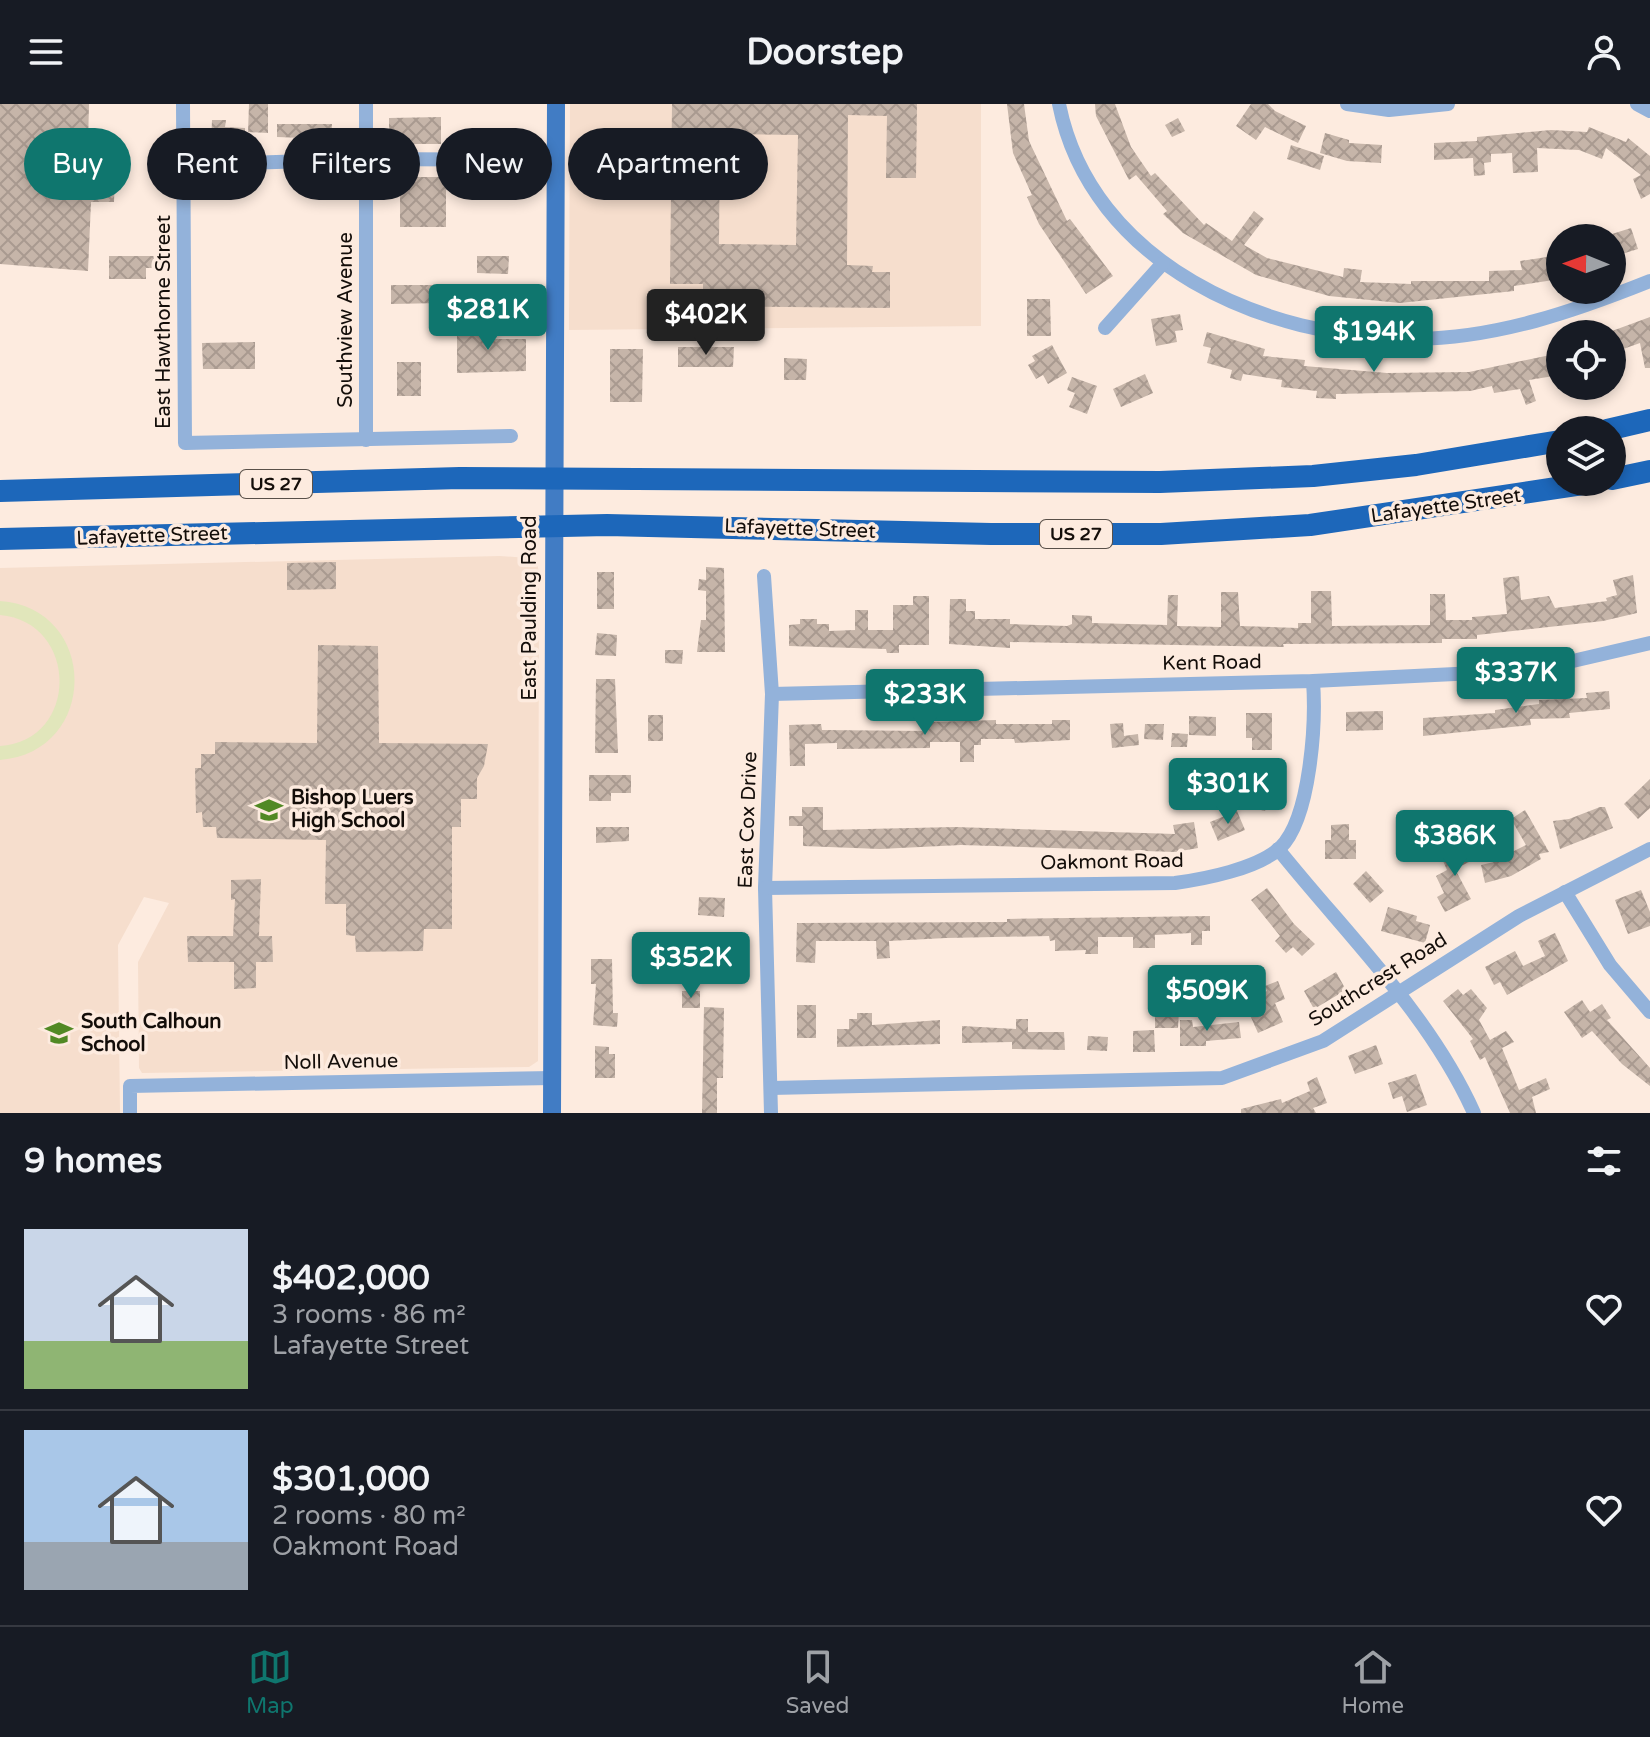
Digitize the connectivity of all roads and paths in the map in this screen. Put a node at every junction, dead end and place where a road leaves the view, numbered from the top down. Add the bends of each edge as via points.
1 (183, 104) edge
2 (366, 104) edge
3 (556, 104) edge
4 (1059, 104) edge
5 (1347, 104) edge
6 (1448, 104) edge
7 (1637, 104) edge
8 (1650, 111) edge
9 (183, 128) edge
10 (366, 128) edge
11 (420, 159) edge
12 (556, 160) junction
13 (184, 200) edge
14 (366, 200) edge
15 (1163, 263) junction
16 (1650, 281) edge
17 (1105, 328) dead end
18 (1650, 420) edge
19 (1626, 426) edge
20 (511, 436) dead end
21 (366, 440) junction
22 (1546, 443) edge
23 (1650, 471) edge
24 (1626, 476) edge
25 (553, 478) junction
26 (1546, 490) edge
27 (0, 491) edge
28 (552, 527) junction
29 (0, 539) edge
30 (764, 576) dead end
31 (1650, 643) edge
32 (1313, 681) junction
33 (772, 694) junction
34 (1278, 849) junction
35 (1650, 849) edge
36 (765, 888) junction
37 (1565, 892) junction
38 (1398, 993) junction
39 (1650, 1012) edge
40 (552, 1078) junction
41 (771, 1088) junction
42 (130, 1113) edge
43 (552, 1113) edge
44 (771, 1113) edge
45 (1474, 1113) edge

1 - 9 street, East Hawthorne Street
2 - 10 street, Southview Avenue
3 - 12 main road, East Paulding Road
4 - 15 street via 1068,140 1095,192 1115,220
5 - 6 street via 1389,110
7 - 8 street
11 - 12 street
12 - 25 main road, East Paulding Road
13 - 21 street, East Hawthorne Street via 185,443
14 - 21 street, Southview Avenue
15 - 16 street via 1212,293 1268,316 1380,338 1507,329
15 - 17 street
18 - 19 highway
20 - 21 street
22 - 25 highway, US 27 via 1313,476 1160,482
23 - 24 highway
25 - 27 highway, US 27
25 - 28 main road, East Paulding Road
26 - 28 highway, Lafayette Street / US 27 via 1310,525 1161,534
28 - 29 highway, Lafayette Street / US 27
28 - 40 main road, East Paulding Road
30 - 33 street, East Cox Drive
31 - 32 street, Kent Road via 1534,670
32 - 33 street, Kent Road
32 - 34 street via 1313,757 1296,818
33 - 36 street, East Cox Drive
34 - 36 street, Oakmont Road via 1208,879 1175,883
34 - 38 street
35 - 37 street, Southcrest Road
36 - 41 street, East Cox Drive
37 - 38 street, Southcrest Road
37 - 39 street via 1610,965
38 - 41 street, Southcrest Road via 1323,1041 1222,1078
38 - 45 street via 1440,1050
40 - 42 street, Noll Avenue via 130,1086
40 - 43 main road, East Paulding Road
41 - 44 street, East Cox Drive

